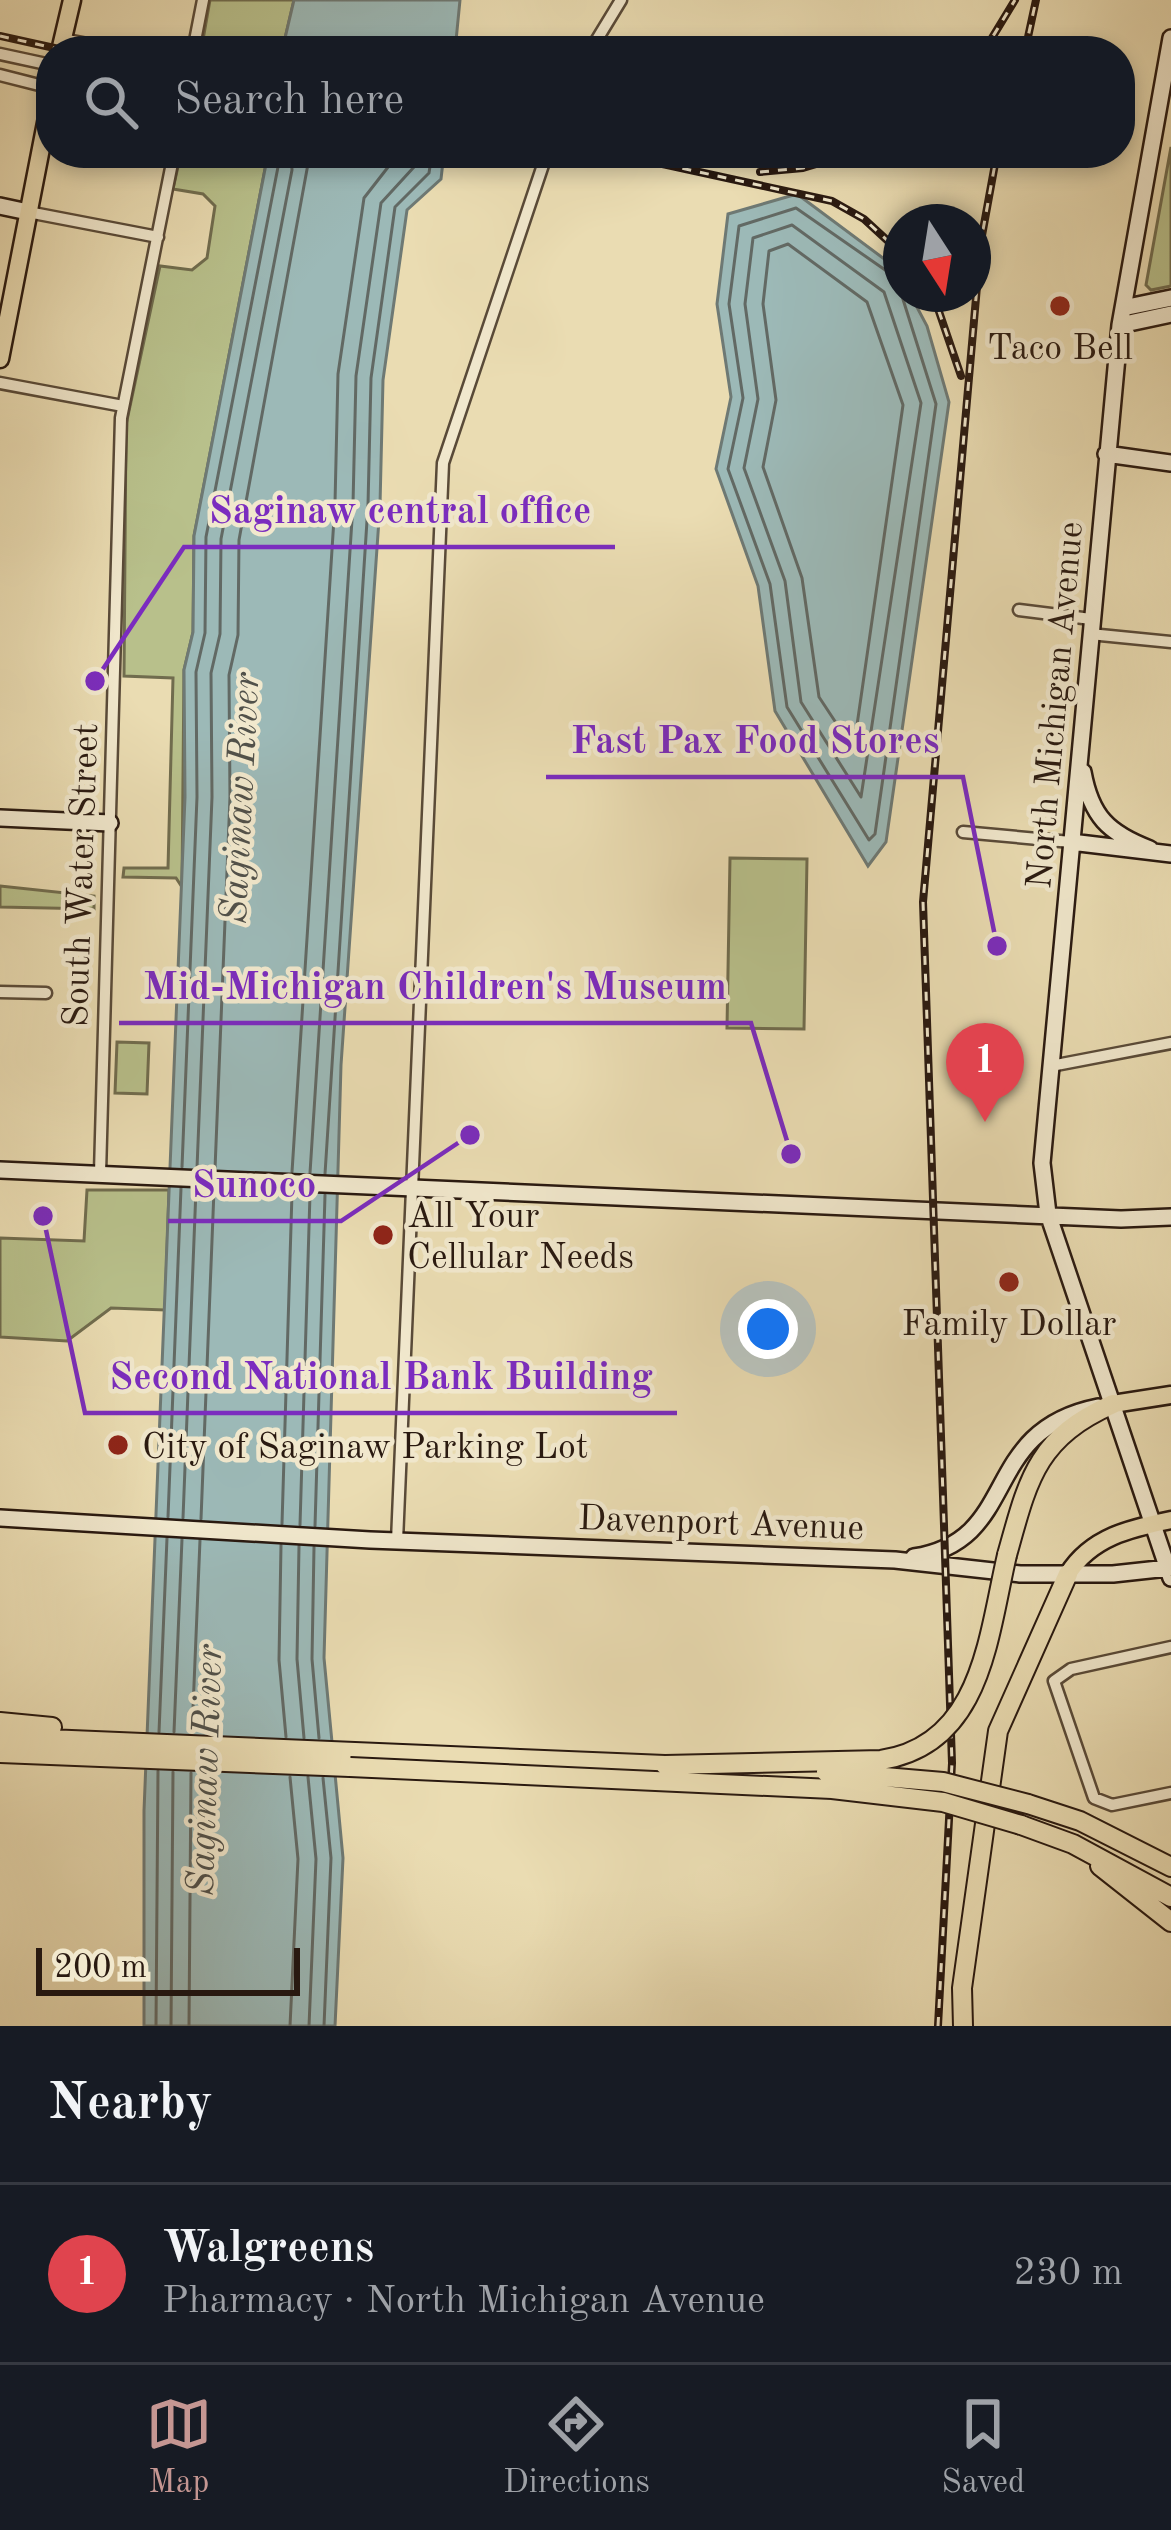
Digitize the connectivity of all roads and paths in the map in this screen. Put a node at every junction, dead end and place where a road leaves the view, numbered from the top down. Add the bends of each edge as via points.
1 (72, 0) edge
2 (203, 0) edge
3 (621, 0) edge
4 (63, 36) edge
5 (196, 36) edge
6 (599, 36) edge
7 (1171, 38) edge
8 (0, 54) edge
9 (36, 62) edge
10 (0, 75) edge
11 (36, 87) edge
12 (36, 168) edge
13 (171, 168) edge
14 (542, 168) edge
15 (0, 206) edge
16 (28, 212) junction
17 (158, 237) junction
18 (1171, 298) edge
19 (1171, 314) edge
20 (1122, 317) junction
21 (0, 358) edge
22 (0, 383) edge
23 (124, 406) junction
24 (1106, 454) junction
25 (1171, 463) edge
26 (1019, 610) dead end
27 (1090, 627) junction
28 (1171, 642) edge
29 (1079, 754) junction
30 (0, 818) edge
31 (110, 823) junction
32 (963, 832) dead end
33 (1071, 842) junction
34 (1150, 849) junction
35 (1171, 854) edge
36 (0, 992) edge
37 (46, 993) dead end
38 (1171, 1043) edge
39 (1051, 1066) junction
40 (0, 1170) edge
41 (100, 1173) junction
42 (414, 1185) junction
43 (1048, 1214) junction
44 (1171, 1217) edge
45 (1171, 1395) edge
46 (1113, 1404) junction
47 (0, 1518) edge
48 (1162, 1522) edge
49 (397, 1541) junction
50 (895, 1560) junction
51 (1169, 1573) edge
52 (1068, 1574) junction
53 (1171, 1648) edge
54 (0, 1722) edge
55 (0, 1736) edge
56 (205, 1745) junction
57 (0, 1753) edge
58 (665, 1765) junction
59 (1171, 1793) edge
60 (1073, 1844) junction
61 (1171, 1867) edge
62 (1171, 1897) edge
63 (1171, 1922) edge
64 (963, 2026) edge

1 - 4 main road
2 - 5 street
3 - 6 street
7 - 20 main road, North Michigan Avenue
8 - 9 street
10 - 11 street
12 - 16 main road
13 - 17 street, South Water Street
14 - 42 street via 443,463
15 - 16 main road
16 - 17 street
16 - 21 main road
17 - 23 street, South Water Street
18 - 20 main road
19 - 20 main road
20 - 24 main road, North Michigan Avenue
22 - 23 street
23 - 31 street, South Water Street
24 - 25 main road
24 - 27 main road, North Michigan Avenue
26 - 27 street
27 - 28 street
27 - 29 main road, North Michigan Avenue
29 - 33 main road, North Michigan Avenue
29 - 34 main road via 1088,802 1104,827
30 - 31 main road
31 - 41 street, South Water Street via 98,995
32 - 33 street
33 - 34 main road
33 - 39 main road, North Michigan Avenue
34 - 35 main road
36 - 37 street
38 - 39 street
39 - 43 main road, North Michigan Avenue via 1042,1163
40 - 41 main road
41 - 42 main road
42 - 43 main road
42 - 49 street
43 - 44 main road
43 - 46 main road, North Michigan Avenue
45 - 46 main road
46 - 48 main road, North Michigan Avenue
46 - 50 main road via 1049,1421 1031,1435 964,1538
46 - 58 highway, bridge via 1068,1429 1036,1464 974,1689 932,1741 880,1760
47 - 49 main road, Davenport Avenue
48 - 51 main road, North Michigan Avenue
48 - 52 main road via 1101,1542
49 - 50 main road, Davenport Avenue
50 - 52 main road, Davenport Avenue
51 - 52 main road, Davenport Avenue
52 - 64 highway via 998,1731
53 - 59 street via 1056,1677 1090,1792 1101,1803
54 - 56 highway
55 - 56 highway
56 - 58 highway
57 - 60 highway, bridge via 832,1789 943,1802
58 - 61 highway, bridge via 943,1782 1080,1821
60 - 62 highway
60 - 63 highway

